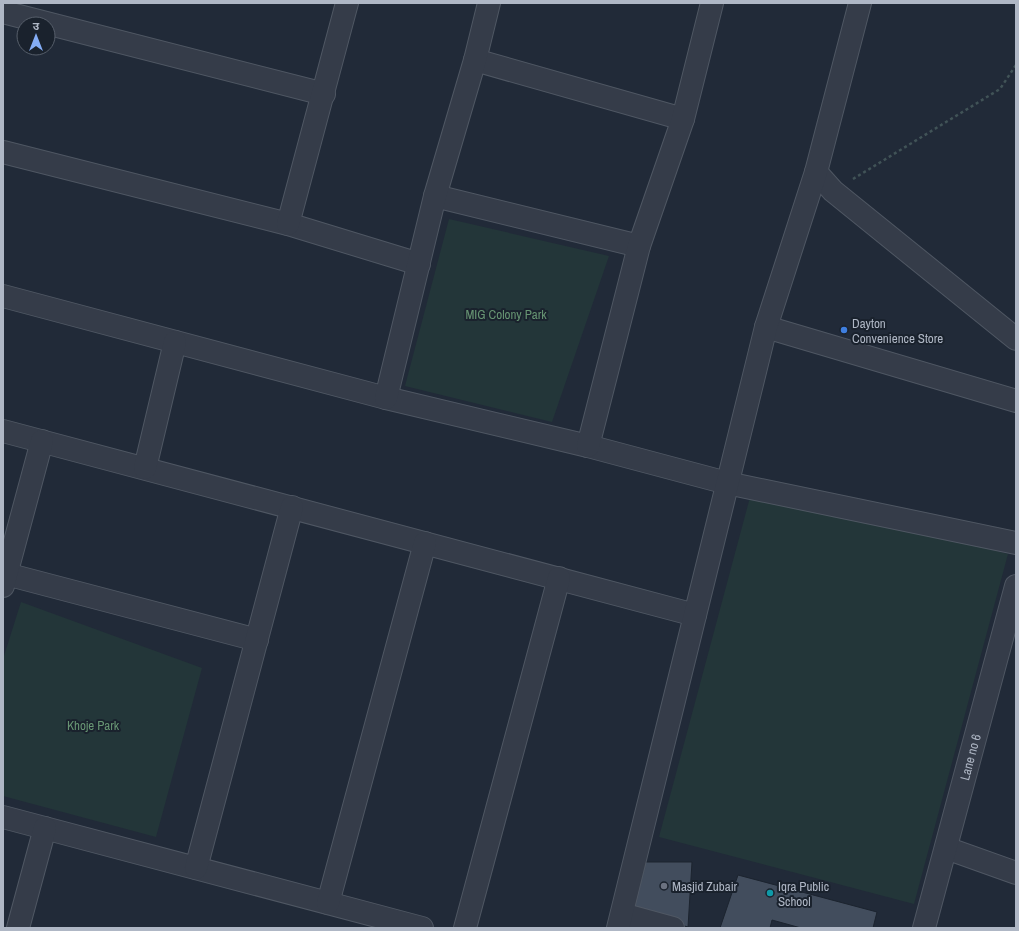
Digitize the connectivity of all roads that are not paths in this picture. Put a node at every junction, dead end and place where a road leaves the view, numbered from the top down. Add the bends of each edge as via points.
1 (347, 3) edge
2 (489, 3) edge
3 (712, 3) edge
4 (860, 3) edge
5 (3, 12) edge
6 (475, 60) junction
7 (324, 94) junction
8 (683, 119) junction
9 (3, 152) edge
10 (816, 172) junction
11 (435, 196) junction
12 (288, 224) junction
13 (639, 246) junction
14 (419, 264) junction
15 (3, 296) edge
16 (766, 327) junction
17 (1016, 339) edge
18 (175, 342) junction
19 (386, 398) junction
20 (1016, 401) edge
21 (3, 431) edge
22 (42, 441) junction
23 (588, 446) junction
24 (145, 468) junction
25 (727, 483) junction
26 (292, 508) junction
27 (425, 543) junction
28 (1016, 543) edge
29 (559, 578) junction
30 (5, 580) edge
31 (1016, 586) edge
32 (695, 615) junction
33 (257, 640) junction
34 (3, 817) edge
35 (45, 828) junction
36 (946, 848) junction
37 (196, 868) junction
38 (1016, 872) edge
39 (328, 903) junction
40 (620, 921) edge
41 (18, 928) edge
42 (422, 928) edge
43 (465, 928) edge
44 (673, 928) edge
45 (924, 928) edge

1 - 7 street
2 - 6 street
3 - 8 street
4 - 10 street
5 - 7 street
6 - 8 street
6 - 11 street
7 - 12 street
8 - 13 street
9 - 12 street
10 - 16 street
10 - 17 street via 833,191
11 - 13 street
11 - 14 street
12 - 14 street
13 - 23 street
14 - 19 street
15 - 18 street
16 - 20 street
16 - 25 street
18 - 19 street
18 - 24 street
19 - 23 street
21 - 22 street
22 - 24 street
22 - 30 street
23 - 25 street
24 - 26 street
25 - 28 street
25 - 32 street
26 - 27 street
26 - 33 street
27 - 29 street
27 - 39 street
29 - 32 street
29 - 43 street
30 - 33 street
31 - 36 street, Lane no 6
32 - 40 street
33 - 37 street
34 - 35 street
35 - 37 street
35 - 41 street
36 - 38 street
36 - 45 street, Lane no 6
37 - 39 street
39 - 42 street
40 - 44 street

